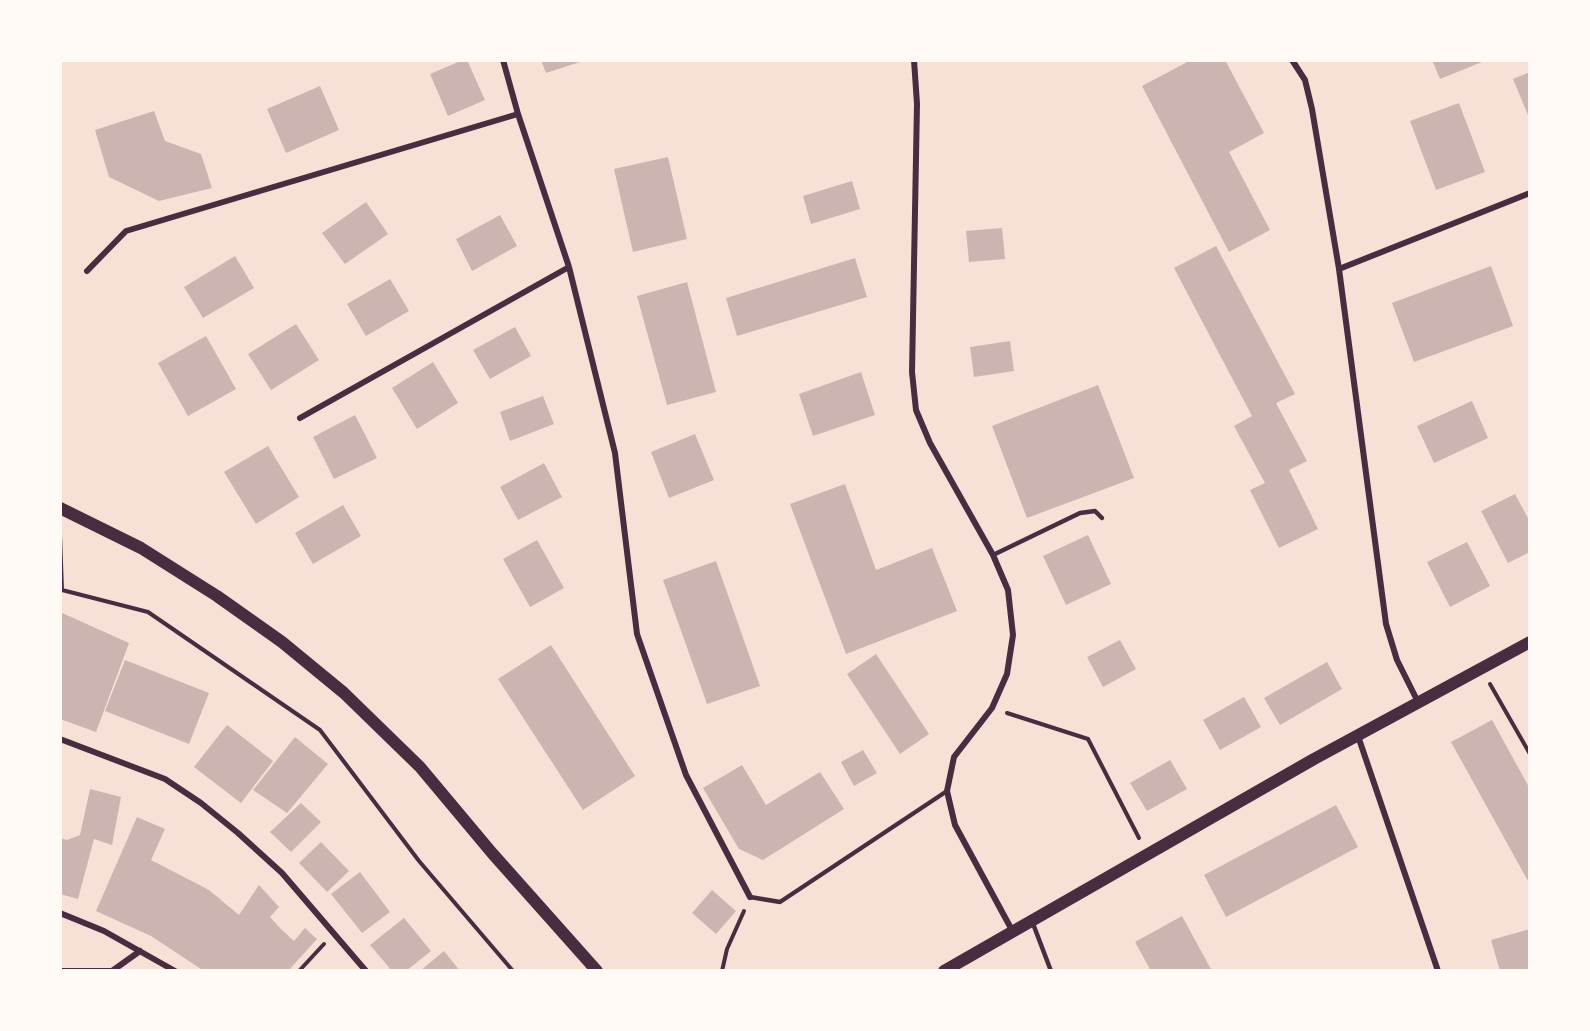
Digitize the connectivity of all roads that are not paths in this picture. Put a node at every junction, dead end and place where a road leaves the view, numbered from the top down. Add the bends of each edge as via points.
1 (503, 60) edge
2 (914, 60) edge
3 (1293, 60) edge
4 (518, 114) junction
5 (1530, 194) edge
6 (569, 267) junction
7 (1339, 269) junction
8 (87, 271) dead end
9 (300, 418) dead end
10 (60, 508) edge
11 (1102, 518) dead end
12 (993, 555) junction
13 (1530, 642) edge
14 (1418, 702) junction
15 (1357, 735) junction
16 (60, 739) edge
17 (947, 791) junction
18 (750, 897) joint
19 (60, 913) edge
20 (1032, 921) junction
21 (1013, 932) junction
22 (140, 951) junction
23 (60, 970) edge
24 (175, 971) edge
25 (366, 971) edge
26 (597, 971) edge
27 (944, 971) edge
28 (1051, 971) edge
29 (1438, 971) edge

1 - 4 street
2 - 12 street via 917,104 912,372 916,410 930,443
3 - 7 street via 1305,80 1312,109
4 - 6 street
4 - 8 street via 126,231
5 - 7 street
6 - 9 street
6 - 18 street via 615,453 637,634 686,775
7 - 14 street via 1386,624 1397,660
10 - 26 main road via 141,548 217,596 344,693 420,767
11 - 12 lane via 1095,511 1080,513
12 - 17 street via 1008,590 1013,635 1007,674 992,708 954,757
13 - 14 main road
14 - 15 main road
15 - 20 main road
15 - 29 street
16 - 25 street via 165,779 201,803 282,873
17 - 18 lane via 780,902
17 - 21 street via 955,825
19 - 22 street
20 - 21 main road
20 - 28 lane
21 - 27 main road
22 - 23 street via 112,970
22 - 24 street

